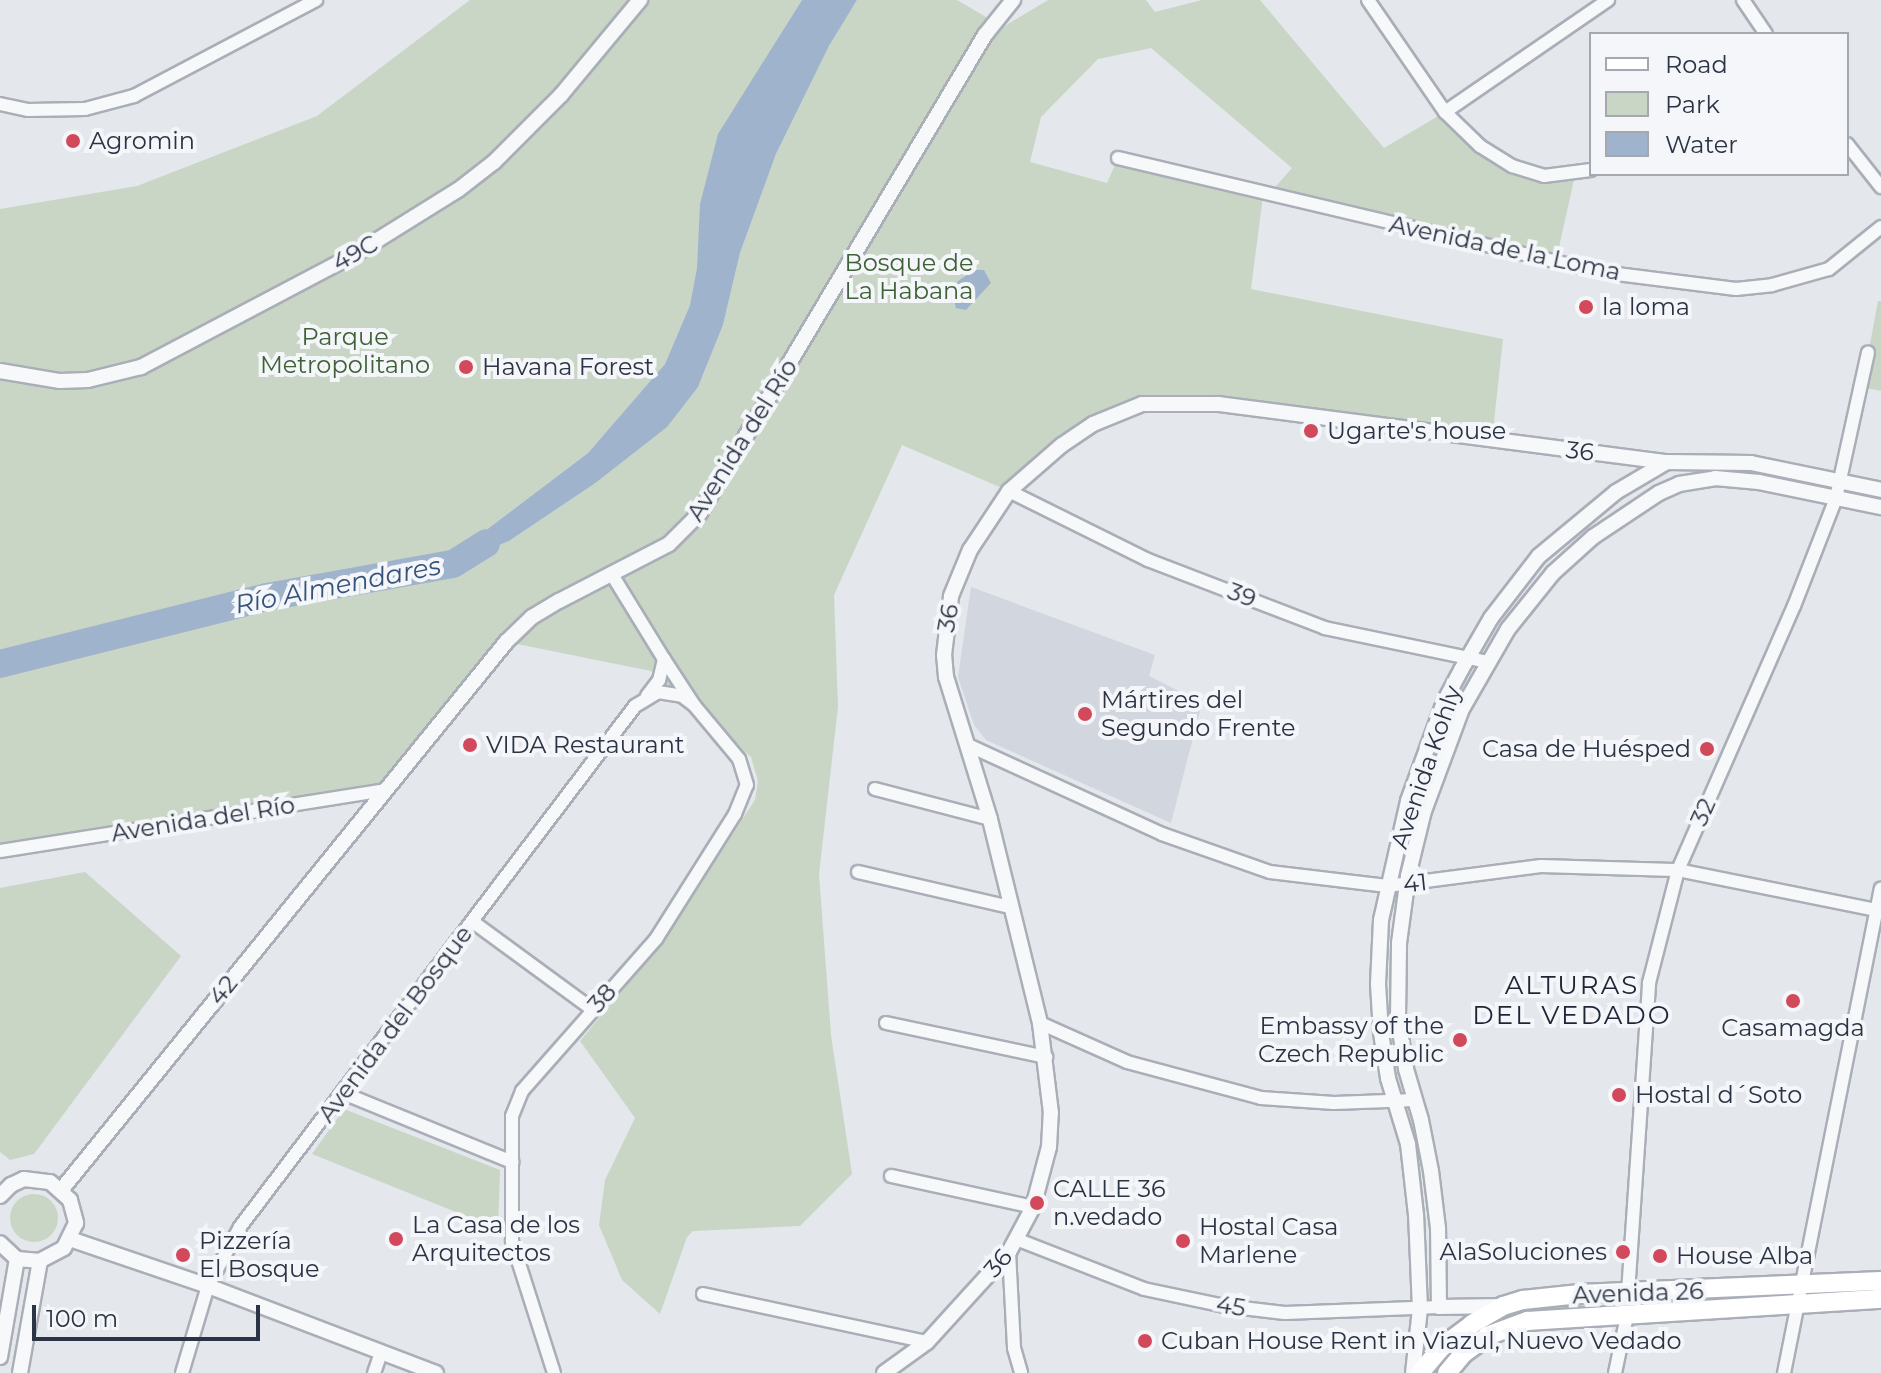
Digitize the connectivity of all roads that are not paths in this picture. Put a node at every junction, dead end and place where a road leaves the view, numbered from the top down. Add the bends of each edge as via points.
1 (316, 0) edge
2 (640, 0) edge
3 (1013, 0) edge
4 (1368, 0) edge
5 (1608, 0) edge
6 (1743, 0) edge
7 (1765, 32) edge
8 (0, 104) edge
9 (1445, 112) junction
10 (1849, 147) edge
11 (1118, 158) dead end
12 (1589, 170) edge
13 (1881, 187) edge
14 (1881, 227) edge
15 (1868, 352) dead end
16 (0, 371) edge
17 (1618, 456) junction
18 (1667, 462) junction
19 (1640, 476) junction
20 (1840, 481) junction
21 (1881, 490) edge
22 (1009, 491) junction
23 (1659, 493) junction
24 (1836, 498) junction
25 (1881, 507) edge
26 (1539, 556) junction
27 (611, 573) junction
28 (1553, 573) junction
29 (1468, 658) junction
30 (664, 659) junction
31 (1488, 662) junction
32 (647, 696) junction
33 (694, 705) junction
34 (970, 746) junction
35 (1418, 773) junction
36 (1435, 779) junction
37 (875, 789) dead end
38 (385, 790) junction
39 (990, 819) junction
40 (0, 851) edge
41 (1678, 870) junction
42 (858, 872) dead end
43 (1407, 885) junction
44 (1387, 886) junction
45 (1881, 889) edge
46 (1010, 907) junction
47 (1879, 911) edge
48 (473, 922) junction
49 (1379, 999) junction
50 (1397, 1001) junction
51 (592, 1009) junction
52 (886, 1023) dead end
53 (1040, 1023) junction
54 (1046, 1057) junction
55 (343, 1093) junction
56 (1415, 1100) junction
57 (1397, 1102) junction
58 (512, 1162) junction
59 (891, 1176) dead end
60 (62, 1189) junction
61 (0, 1194) edge
62 (1033, 1207) junction
63 (1436, 1214) junction
64 (1416, 1215) junction
65 (70, 1239) junction
66 (0, 1243) edge
67 (1013, 1246) junction
68 (17, 1259) junction
69 (40, 1261) junction
70 (1881, 1281) edge
71 (208, 1286) junction
72 (1800, 1286) junction
73 (1628, 1293) junction
74 (703, 1294) dead end
75 (1881, 1299) edge
76 (1503, 1306) junction
77 (1796, 1306) junction
78 (1439, 1307) junction
79 (1420, 1309) junction
80 (1627, 1316) junction
81 (927, 1342) junction
82 (381, 1353) junction
83 (0, 1357) edge
84 (20, 1373) edge
85 (182, 1373) edge
86 (374, 1373) edge
87 (436, 1373) edge
88 (554, 1373) edge
89 (884, 1373) edge
90 (1021, 1373) edge
91 (1413, 1373) edge
92 (1420, 1373) edge
93 (1447, 1373) edge
94 (1615, 1373) edge
95 (1784, 1373) edge

1 - 8 street via 134,96 85,109 28,110
2 - 16 street, 49C via 561,95 494,162 367,247 141,367 60,381
3 - 27 street, Avenida del Río via 985,35 700,513 669,544
4 - 9 street
5 - 9 street
6 - 7 street
9 - 12 street via 1480,146 1512,166 1544,176
10 - 13 street
11 - 14 street, Avenida de la Loma via 1601,272 1736,289 1829,269
15 - 20 street, 32
17 - 18 street, 36
17 - 19 street
17 - 22 street, 36 via 1219,404 1142,404 1093,424
18 - 19 street, Avenida Kohly
18 - 20 street, Avenida Kohly via 1751,463
19 - 23 street
19 - 26 street, Avenida Kohly
20 - 21 street, Avenida Kohly
20 - 24 street, 32
22 - 29 street, 39 via 1148,560 1325,628
22 - 34 street, 36 via 970,550 944,630 946,677
23 - 24 street, Avenida Kohly via 1715,478
23 - 28 street, Avenida Kohly via 1593,537
24 - 25 street, Avenida Kohly
24 - 41 street, 32
26 - 28 street
26 - 29 street, Avenida Kohly
27 - 30 street
27 - 38 street, Avenida del Río via 532,617
28 - 31 street, Avenida Kohly via 1523,607
29 - 31 street, 39
29 - 35 street, Avenida Kohly via 1444,702
30 - 32 street, Avenida del Bosque via 659,680
30 - 33 street, 38
31 - 36 street, Avenida Kohly via 1462,709
32 - 33 street via 668,692
32 - 48 street, Avenida del Bosque
33 - 51 street, 38 via 739,759 746,772 744,796 656,939
34 - 39 street, 36
34 - 44 street, 41 via 1162,834 1270,872
35 - 36 street
35 - 44 street, Avenida Kohly
36 - 43 street, Avenida Kohly
37 - 39 street
38 - 40 street, Avenida del Río
38 - 60 street, 42
39 - 46 street, 36
41 - 43 street, 41 via 1541,866
41 - 47 street, 41
41 - 73 street, 32 via 1649,983
42 - 46 street
43 - 44 street, 41
43 - 50 street, Avenida Kohly
44 - 49 street, Avenida Kohly
45 - 47 street
46 - 53 street, 36
47 - 72 street
48 - 51 street
48 - 55 street, Avenida del Bosque
49 - 50 street
49 - 57 street, Avenida Kohly via 1384,1056
50 - 56 street, Avenida Kohly
51 - 58 street, 38 via 522,1091 512,1116
52 - 54 street
53 - 54 street, 36
53 - 57 street via 1127,1062 1261,1098
54 - 62 street, 36 via 1050,1136
55 - 58 street
55 - 71 street, Avenida del Bosque via 240,1227
56 - 57 street
56 - 63 street, Avenida Kohly
57 - 64 street, Avenida Kohly
58 - 88 street, 38 via 512,1241
59 - 62 street
60 - 61 street via 37,1178
60 - 65 street via 76,1223
62 - 67 street, 36
63 - 64 street
63 - 78 street, Avenida Kohly
64 - 79 street, Avenida Kohly
65 - 69 street via 54,1256
65 - 71 street
66 - 68 street
67 - 79 street, 45 via 1144,1289 1225,1306 1285,1313
67 - 81 street, 36
67 - 90 street via 1014,1348
68 - 69 street
68 - 83 street
69 - 84 street
70 - 72 main road, Avenida 26
71 - 82 street
71 - 85 street, Avenida del Bosque
72 - 73 main road, Avenida 26
72 - 77 street
73 - 76 main road, Avenida 26 via 1544,1296
74 - 81 street
75 - 77 main road, Avenida 26
76 - 78 street, 45
76 - 92 main road, Avenida 26 via 1456,1335
77 - 80 main road, Avenida 26
77 - 95 street
78 - 79 street, 45
79 - 91 street, Avenida Kohly
80 - 93 main road, Avenida 26 via 1515,1325 1487,1336
80 - 94 street
81 - 89 street, 36
82 - 86 street
82 - 87 street

